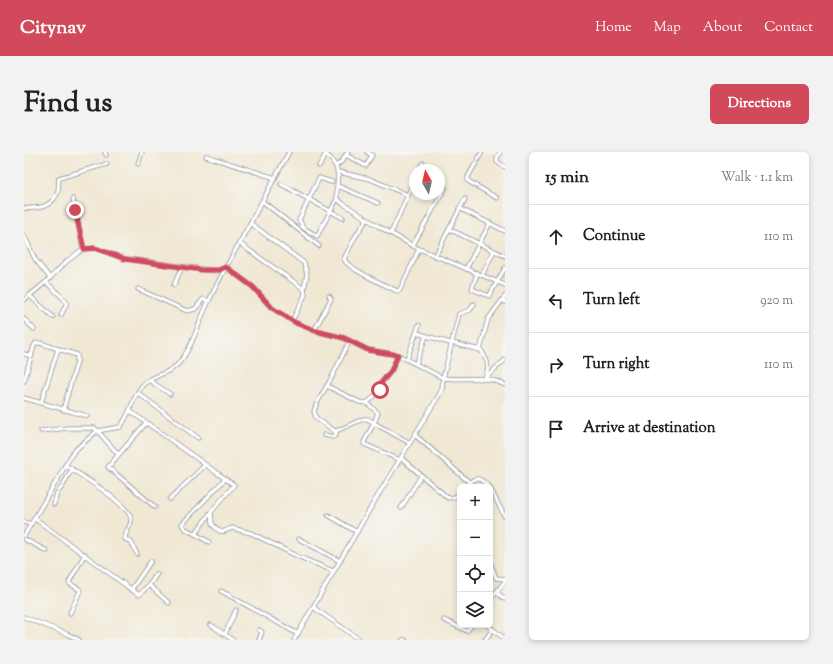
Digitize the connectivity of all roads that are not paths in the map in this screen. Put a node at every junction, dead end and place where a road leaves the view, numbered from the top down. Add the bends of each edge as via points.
1 (142, 152) edge
2 (290, 152) edge
3 (367, 152) edge
4 (500, 152) edge
5 (325, 153) edge
6 (347, 153) edge
7 (480, 153) edge
8 (206, 156) dead end
9 (107, 164) dead end
10 (138, 164) dead end
11 (319, 166) dead end
12 (336, 166) junction
13 (505, 168) edge
14 (338, 172) junction
15 (275, 178) junction
16 (332, 182) dead end
17 (281, 184) dead end
18 (338, 186) junction
19 (408, 195) joint
20 (497, 198) dead end
21 (337, 199) junction
22 (465, 199) dead end
23 (72, 200) dead end
24 (308, 200) junction
25 (438, 200) edge
26 (262, 201) junction
27 (378, 203) dead end
28 (24, 208) edge
29 (459, 208) junction
30 (330, 211) junction
31 (343, 218) dead end
32 (367, 219) junction
33 (250, 223) junction
34 (490, 224) junction
35 (449, 228) junction
36 (505, 231) edge
37 (391, 233) junction
38 (24, 236) edge
39 (239, 243) junction
40 (479, 243) junction
41 (319, 246) dead end
42 (413, 246) junction
43 (84, 249) junction
44 (419, 249) junction
45 (494, 251) junction
46 (435, 256) junction
47 (505, 256) edge
48 (182, 267) junction
49 (226, 267) junction
50 (505, 268) edge
51 (466, 269) junction
52 (477, 273) junction
53 (482, 275) junction
54 (50, 278) junction
55 (46, 282) junction
56 (498, 282) junction
57 (174, 285) dead end
58 (505, 285) edge
59 (138, 289) dead end
60 (304, 289) junction
61 (30, 296) junction
62 (329, 296) dead end
63 (504, 299) edge
64 (24, 300) edge
65 (209, 301) junction
66 (474, 304) dead end
67 (61, 315) dead end
68 (52, 317) dead end
69 (24, 319) edge
70 (292, 320) junction
71 (419, 325) dead end
72 (34, 329) dead end
73 (314, 331) junction
74 (417, 333) junction
75 (426, 336) junction
76 (350, 340) junction
77 (452, 342) junction
78 (58, 349) junction
79 (481, 350) junction
80 (24, 354) edge
81 (398, 355) junction
82 (32, 356) junction
83 (407, 359) junction
84 (505, 360) edge
85 (416, 363) junction
86 (443, 378) junction
87 (485, 378) junction
88 (149, 380) junction
89 (24, 381) edge
90 (505, 385) edge
91 (327, 386) junction
92 (138, 393) junction
93 (170, 394) dead end
94 (24, 398) edge
95 (41, 403) junction
96 (367, 403) junction
97 (63, 410) junction
98 (130, 411) junction
99 (87, 416) dead end
100 (146, 423) junction
101 (374, 423) junction
102 (41, 431) dead end
103 (97, 431) junction
104 (336, 431) junction
105 (324, 435) dead end
106 (415, 435) junction
107 (198, 438) dead end
108 (410, 443) junction
109 (118, 454) junction
110 (400, 459) junction
111 (65, 465) junction
112 (205, 465) junction
113 (72, 469) junction
114 (421, 476) junction
115 (225, 478) junction
116 (469, 482) joint
117 (486, 484) edge
118 (493, 494) edge
119 (456, 496) edge
120 (170, 499) dead end
121 (54, 504) dead end
122 (154, 506) dead end
123 (401, 508) dead end
124 (211, 512) junction
125 (328, 516) dead end
126 (505, 517) edge
127 (34, 518) junction
128 (24, 522) edge
129 (31, 524) junction
130 (357, 532) junction
131 (195, 534) junction
132 (24, 537) edge
133 (299, 539) dead end
134 (209, 542) dead end
135 (47, 551) dead end
136 (85, 554) junction
137 (137, 554) dead end
138 (151, 561) dead end
139 (340, 561) junction
140 (493, 570) edge
141 (333, 571) junction
142 (157, 574) dead end
143 (505, 580) edge
144 (149, 585) junction
145 (131, 590) junction
146 (221, 591) dead end
147 (496, 592) junction
148 (493, 596) edge
149 (505, 599) edge
150 (169, 603) dead end
151 (313, 606) junction
152 (236, 610) dead end
153 (70, 613) dead end
154 (24, 617) edge
155 (444, 620) dead end
156 (211, 625) dead end
157 (457, 626) edge
158 (461, 628) edge
159 (470, 628) edge
160 (492, 629) joint
161 (259, 630) dead end
162 (225, 634) junction
163 (298, 634) junction
164 (505, 639) edge
165 (79, 640) edge
166 (233, 640) edge
167 (259, 640) edge
168 (294, 640) edge
169 (360, 640) edge
170 (402, 640) edge
171 (405, 640) edge
172 (485, 640) edge

1 - 10 street
2 - 15 street
3 - 6 street via 372,156 366,166
4 - 13 street via 497,162
5 - 11 street
5 - 12 street
6 - 12 street
7 - 20 street via 468,181
8 - 15 street
9 - 28 street via 59,178 55,198 48,205
12 - 14 street
14 - 18 street
14 - 19 street via 370,179
15 - 26 street
16 - 24 street via 319,178
17 - 24 street
18 - 21 street
18 - 27 street
19 - 37 street
21 - 30 street
21 - 32 street
22 - 29 street
23 - 43 street
24 - 30 street
24 - 30 street via 299,220 302,227 316,236
25 - 42 street
26 - 33 street
26 - 41 street
29 - 34 street
29 - 35 street
30 - 31 street
32 - 37 street
32 - 44 street via 344,259 346,264 372,279 400,290
33 - 39 street
33 - 60 street via 304,263 307,274
34 - 36 street
34 - 40 street
35 - 40 street
35 - 46 street
37 - 42 street
38 - 54 street via 31,252
39 - 49 street
39 - 60 street
40 - 45 street
40 - 51 street
42 - 44 street
43 - 48 street via 95,248 125,259
43 - 54 street
44 - 46 street
45 - 47 street
45 - 53 street
46 - 51 street
48 - 49 street via 216,271
48 - 57 street
49 - 65 street
49 - 70 street via 253,287 272,308
50 - 56 street
51 - 52 street
52 - 53 street
52 - 56 street via 473,290 490,296
53 - 56 street
54 - 55 street
55 - 61 street
55 - 67 street via 66,301
56 - 58 street
59 - 65 street via 187,311 195,309 203,299
60 - 70 street via 305,295
61 - 64 street
61 - 68 street
62 - 73 street via 331,299
63 - 79 street via 488,319
65 - 88 street via 188,349 178,364
66 - 77 street via 470,310 459,314
69 - 72 street
70 - 73 street
71 - 74 street
73 - 76 street
74 - 75 street
74 - 83 street
75 - 77 street
75 - 85 street
76 - 81 street via 371,352
76 - 91 street
77 - 79 street
77 - 86 street
78 - 82 street via 36,344
78 - 95 street
78 - 97 street via 76,354 78,359
79 - 87 street via 489,368
80 - 82 street
81 - 83 street
81 - 96 street via 391,371 380,385 380,391
82 - 89 street
83 - 85 street
84 - 87 street
85 - 86 street
86 - 87 street
86 - 106 street via 440,393
87 - 90 street
88 - 92 street
88 - 93 street
91 - 96 street via 359,402
91 - 104 street via 314,414
92 - 98 street
92 - 107 street
94 - 95 street
95 - 97 street
96 - 101 street via 378,413
97 - 99 street
98 - 100 street
98 - 103 street via 120,427
100 - 109 street
100 - 112 street
101 - 104 street via 363,419
101 - 108 street
101 - 110 street via 364,443
102 - 103 street via 95,428
103 - 109 street
103 - 111 street via 76,449
104 - 105 street via 334,437
106 - 108 street
106 - 116 street
108 - 110 street
109 - 122 street via 108,466
110 - 114 street
110 - 130 street
111 - 113 street
111 - 127 street
112 - 115 street
112 - 120 street
113 - 121 street via 57,493
113 - 137 street via 100,487 129,514 131,522 125,535
114 - 119 street via 448,498
114 - 123 street
115 - 124 street via 234,485
115 - 131 street via 182,524
116 - 117 street via 480,479
118 - 126 street
124 - 131 street
124 - 141 street via 212,524 222,532 232,528 251,533
125 - 130 street
127 - 129 street
127 - 136 street
128 - 129 street
129 - 132 street
130 - 139 street
131 - 134 street
132 - 135 street
133 - 139 street
136 - 145 street
136 - 153 street via 69,582 80,591
138 - 145 street
139 - 141 street
140 - 143 street via 496,578
141 - 151 street
142 - 144 street
143 - 147 street
144 - 145 street via 140,595
144 - 150 street
146 - 163 street
147 - 148 street
147 - 149 street
151 - 163 street
151 - 169 street
152 - 162 street
154 - 165 street
155 - 157 street
156 - 162 street
158 - 159 street via 467,631
160 - 164 street
160 - 172 street
161 - 167 street via 262,632
162 - 166 street
163 - 168 street
170 - 171 street

